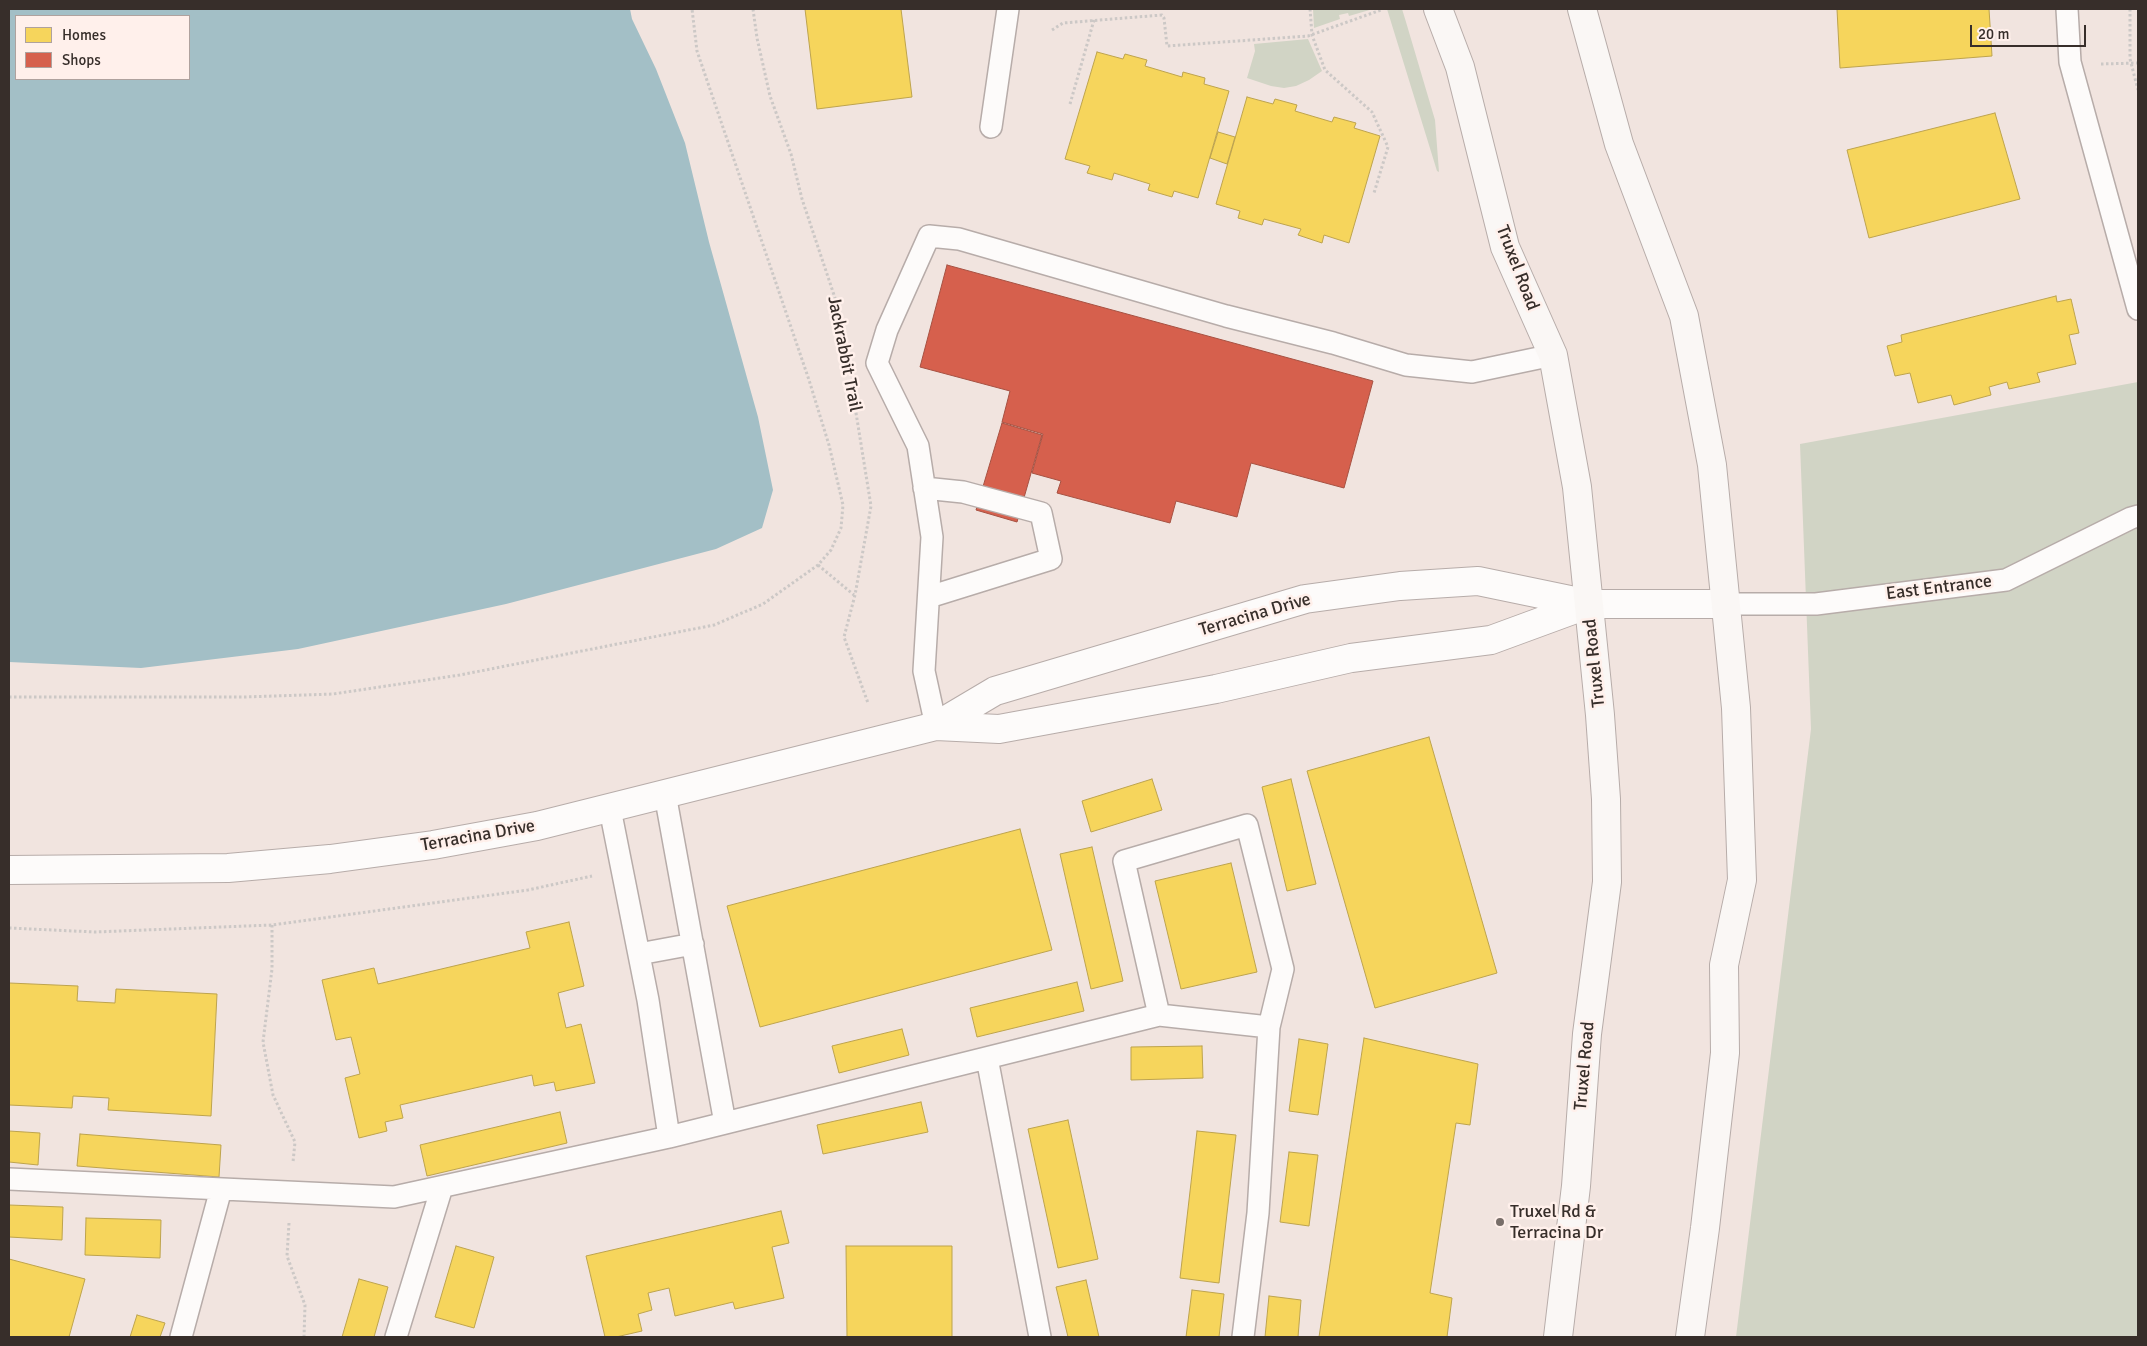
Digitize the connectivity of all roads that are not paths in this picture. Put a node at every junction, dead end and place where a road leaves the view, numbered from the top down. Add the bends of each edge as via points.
1 (1008, 9) edge
2 (1438, 9) edge
3 (1582, 9) edge
4 (2067, 9) edge
5 (991, 127) dead end
6 (2138, 306) edge
7 (1553, 355) junction
8 (924, 488) junction
9 (2138, 516) edge
10 (929, 597) junction
11 (1589, 604) junction
12 (1726, 604) junction
13 (936, 726) junction
14 (665, 794) junction
15 (610, 809) junction
16 (9, 870) edge
17 (693, 944) junction
18 (638, 954) junction
19 (1159, 1015) junction
20 (1269, 1026) junction
21 (987, 1058) junction
22 (725, 1124) junction
23 (670, 1137) junction
24 (9, 1179) edge
25 (442, 1187) junction
26 (220, 1189) junction
27 (180, 1337) edge
28 (396, 1337) edge
29 (1040, 1337) edge
30 (1243, 1337) edge
31 (1558, 1337) edge
32 (1690, 1337) edge

1 - 5 lane
2 - 7 main road, Truxel Road via 1460,67 1505,246
3 - 12 main road via 1620,144 1684,316 1712,465
4 - 6 lane via 2070,62
7 - 8 lane via 1472,372 1406,365 959,239 929,236 887,330 877,363 918,446
7 - 11 main road, Truxel Road via 1577,487
8 - 10 lane via 932,538
8 - 10 lane via 964,492 1041,513 1051,559
9 - 12 lane, East Entrance via 2006,580 1816,604
10 - 13 lane via 924,671
11 - 12 street, Terracina Drive
11 - 13 street, Terracina Drive via 1491,640 1351,658 1216,689 999,729
11 - 13 street, Terracina Drive via 1478,581 1400,586 1305,599 995,691
11 - 31 main road, Truxel Road via 1603,752 1607,882 1586,1034 1576,1186
12 - 32 main road via 1736,708 1742,880 1724,965 1725,1053 1706,1228
13 - 14 street, Terracina Drive
14 - 15 street, Terracina Drive
14 - 17 lane
15 - 16 street, Terracina Drive via 433,845 330,858 228,868
15 - 18 lane
17 - 18 lane
17 - 22 lane
18 - 23 lane
19 - 20 lane
19 - 20 lane via 1124,861 1247,825 1283,968
19 - 21 lane
20 - 30 lane via 1258,1213
21 - 22 lane
21 - 29 lane
22 - 23 lane
23 - 25 lane
24 - 26 lane
25 - 26 lane via 394,1197
25 - 28 lane
26 - 27 lane

